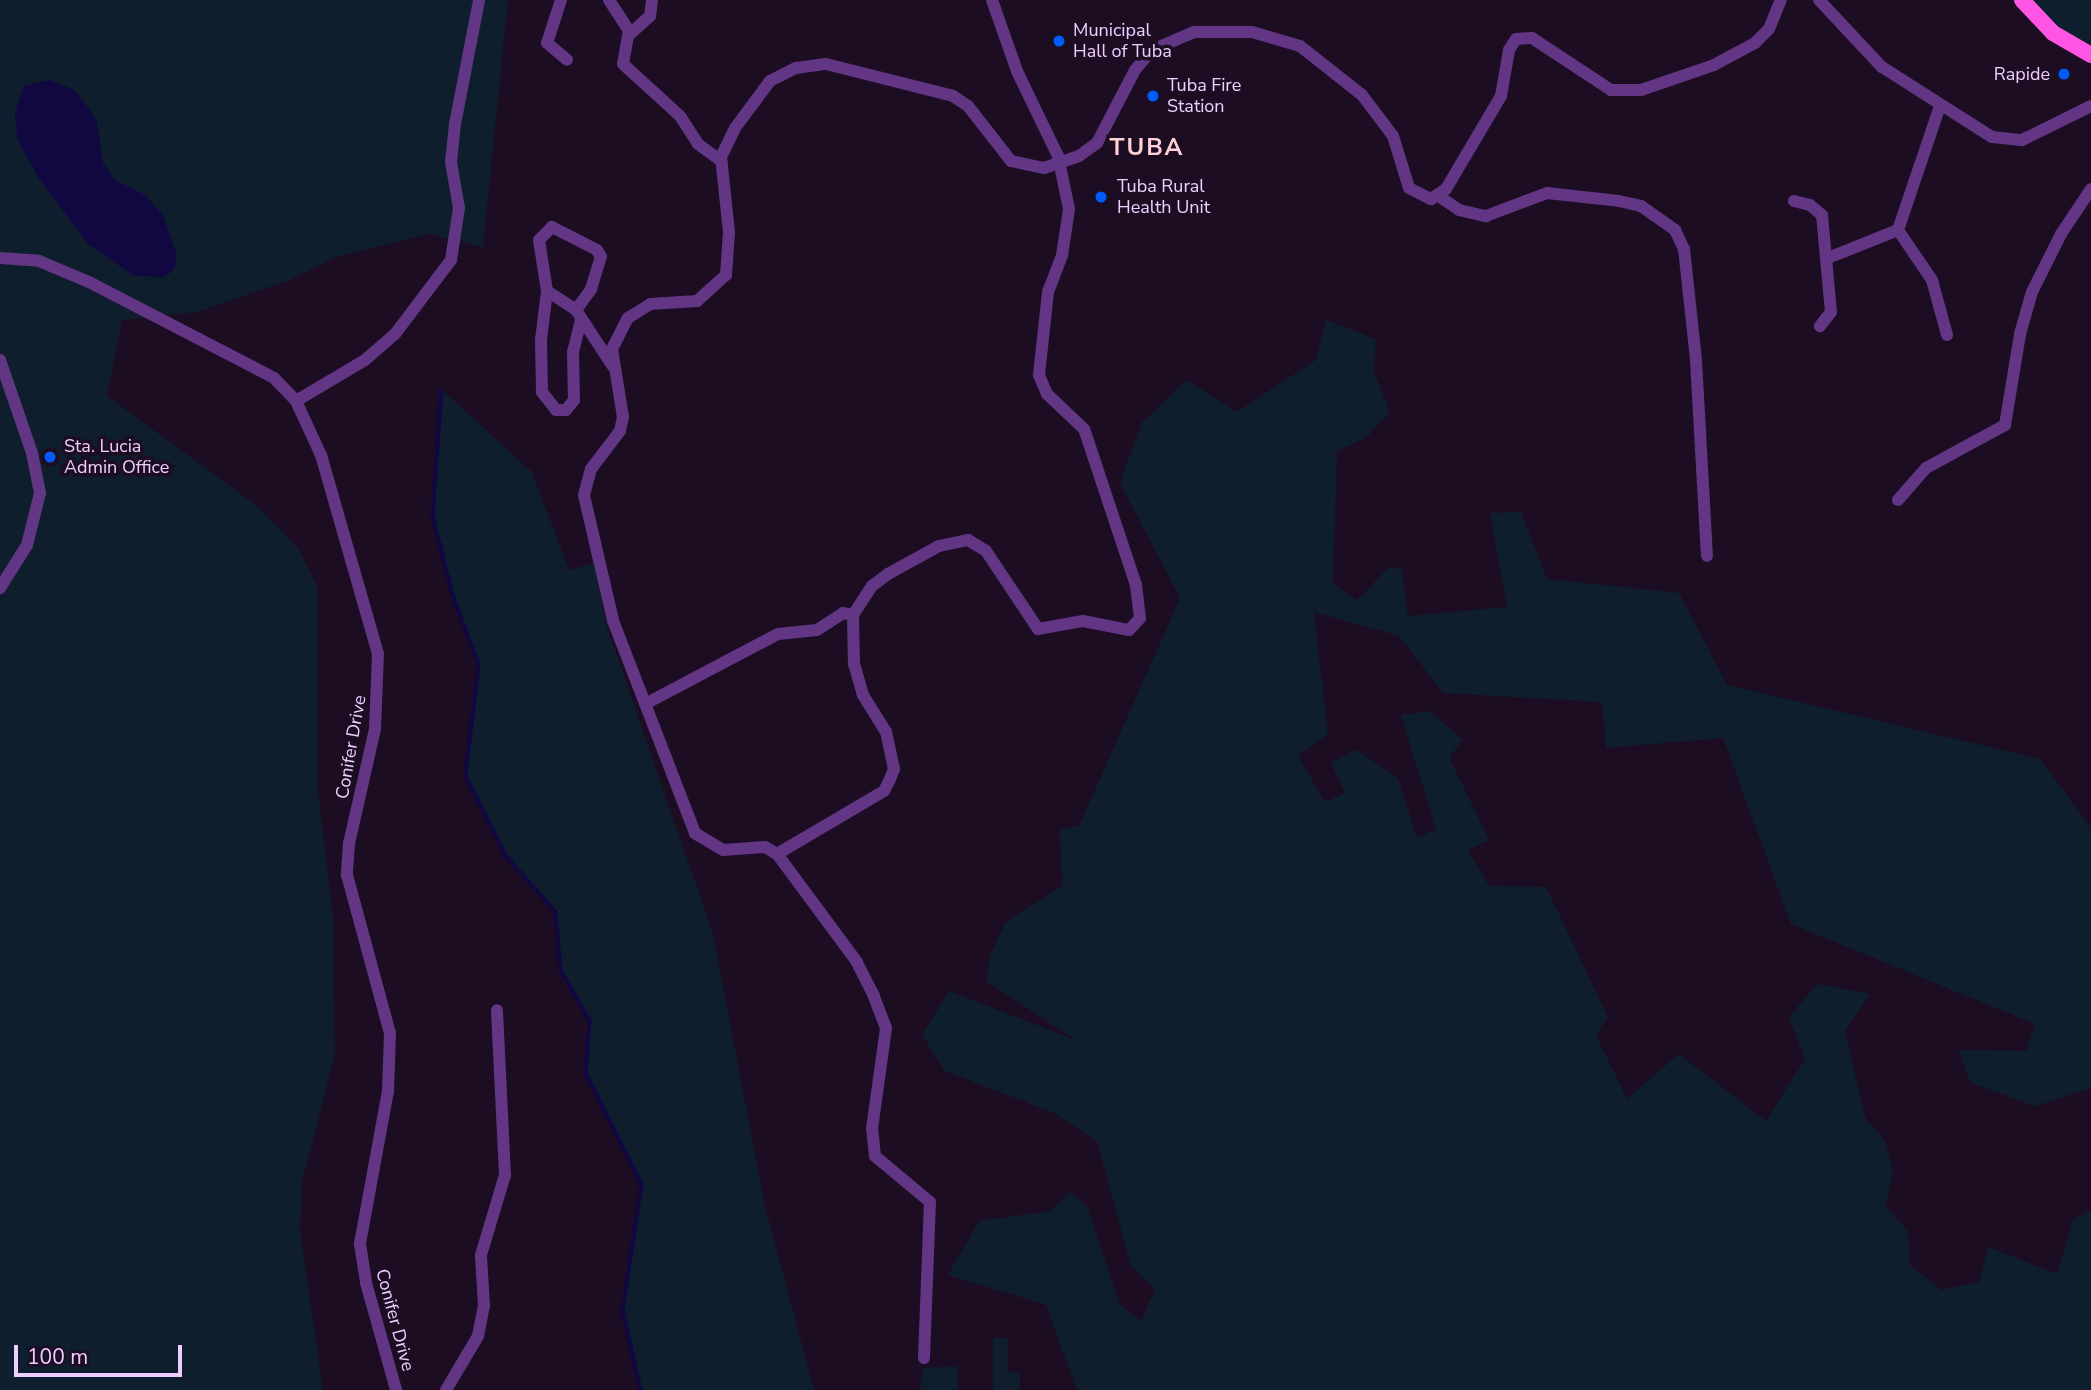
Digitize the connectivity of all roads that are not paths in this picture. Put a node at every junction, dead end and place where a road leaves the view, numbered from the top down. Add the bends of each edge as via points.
1 (479, 0) edge
2 (561, 0) edge
3 (609, 0) edge
4 (652, 0) edge
5 (992, 0) edge
6 (1782, 0) edge
7 (1819, 0) edge
8 (2022, 0) edge
9 (630, 32) junction
10 (2091, 55) edge
11 (567, 60) dead end
12 (1940, 106) junction
13 (2091, 106) edge
14 (721, 161) junction
15 (1060, 164) junction
16 (2091, 188) edge
17 (1440, 197) junction
18 (1794, 201) dead end
19 (1898, 230) junction
20 (0, 258) edge
21 (1828, 258) junction
22 (547, 291) junction
23 (579, 315) junction
24 (1820, 326) dead end
25 (1947, 335) dead end
26 (0, 360) edge
27 (612, 365) junction
28 (296, 401) junction
29 (1898, 500) dead end
30 (1707, 556) dead end
31 (0, 587) edge
32 (853, 615) junction
33 (647, 704) junction
34 (777, 854) junction
35 (497, 1010) dead end
36 (924, 1358) dead end
37 (396, 1390) edge
38 (446, 1390) edge

1 - 28 street via 455,124 451,162 459,208 451,260 395,334 365,360
2 - 11 street via 547,43
3 - 9 street
4 - 9 street via 650,16
5 - 15 street via 1017,71
6 - 17 street via 1769,29 1737,54 1625,92 1598,84 1532,38 1516,39 1509,50 1502,96
7 - 12 street via 1882,67
8 - 10 main road via 2053,33
9 - 14 street via 622,51 625,69 676,112 698,144
12 - 13 street via 1976,129 2014,142
12 - 19 street
14 - 15 street via 735,128 770,80 796,68 826,64 953,96 968,106 1011,162 1032,168
14 - 27 street via 729,232 726,275 696,300 637,310 618,333
15 - 17 street via 1088,151 1101,138 1135,70 1152,50 1194,32 1252,32 1300,46 1363,94 1393,136 1409,188 1421,198
15 - 32 street via 1069,220 1048,292 1039,375 1047,394 1084,429 1136,585 1140,618 1129,630 1083,621 1038,629 986,551 960,540 888,574 872,586
16 - 29 street via 2032,292 2005,425 1926,468
17 - 30 street via 1460,210 1486,216 1547,193 1619,201 1641,206 1675,230 1684,249 1695,349
18 - 21 street via 1810,205 1822,215
19 - 21 street
19 - 25 street via 1932,280
20 - 28 street, Conifer Drive via 39,261 89,282 254,365 274,377
21 - 24 street via 1831,312
22 - 23 street
22 - 23 street via 539,240 545,229 558,227 601,257
22 - 23 street via 541,340 542,392 556,411 566,410 574,400 573,352
23 - 27 street
26 - 31 street via 32,453 40,493 27,545
27 - 33 street via 623,417 620,431 591,469 584,495 613,620
28 - 37 street, Conifer Drive via 321,456 378,654 375,729 349,843 347,875 390,1033 388,1091 360,1244 369,1296
32 - 33 street via 843,613 817,631 778,634
32 - 34 street via 857,679 886,732 894,769 884,791
33 - 34 street via 695,833 711,847 765,847
34 - 36 street via 858,962 886,1028 873,1145 880,1161 929,1202
35 - 38 street via 505,1175 481,1255 484,1306 478,1336

